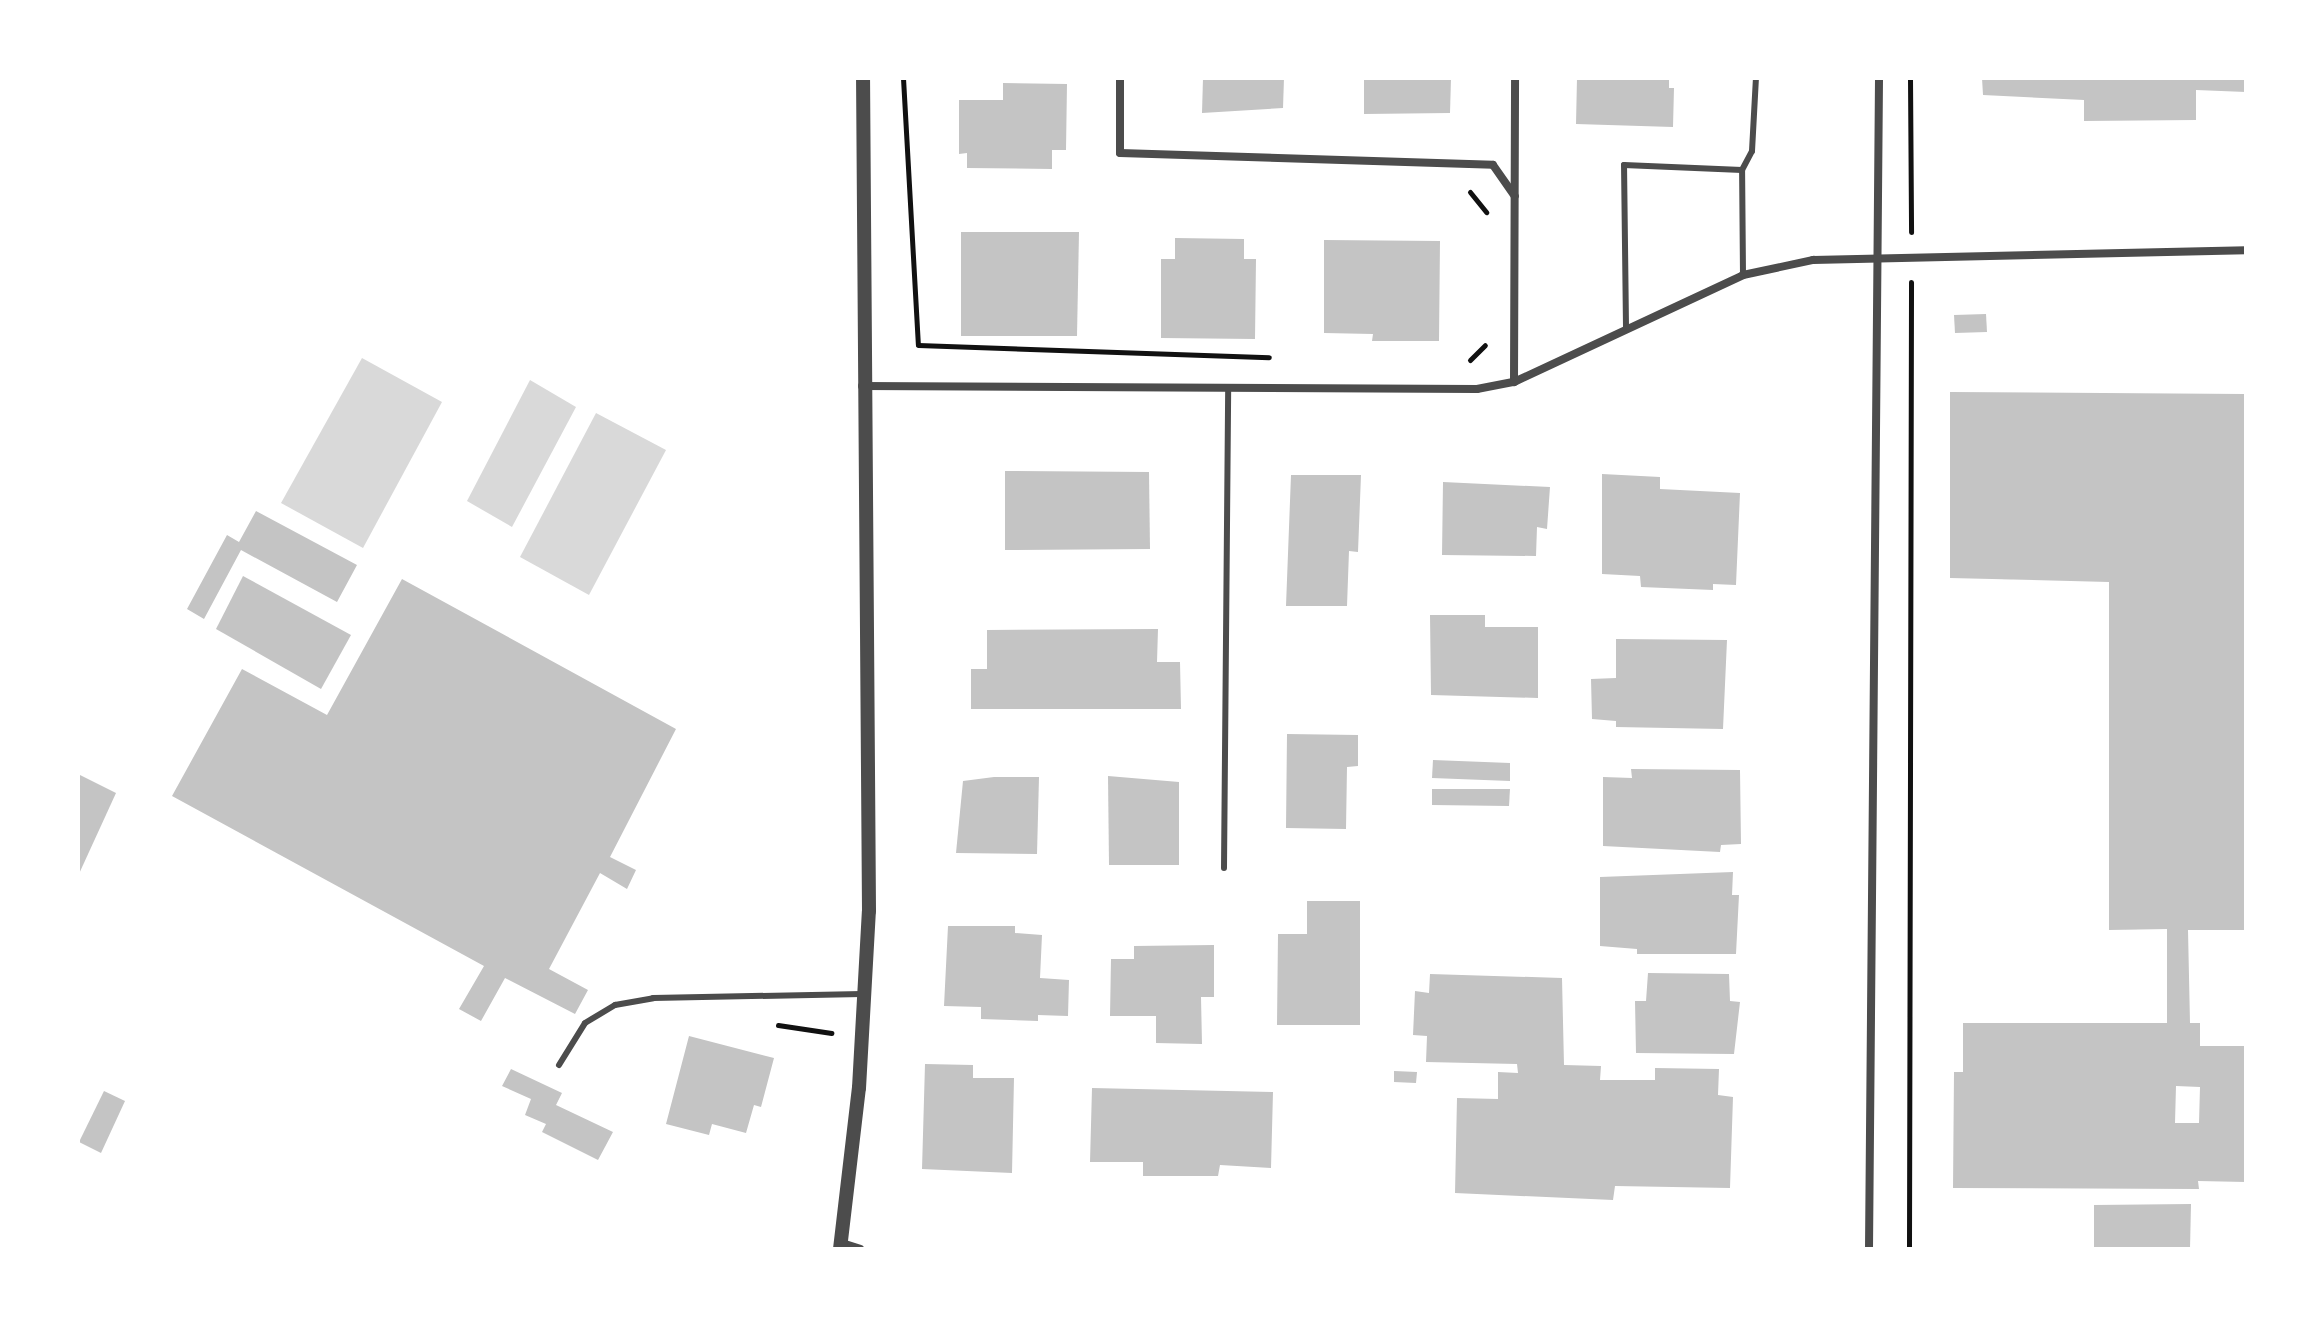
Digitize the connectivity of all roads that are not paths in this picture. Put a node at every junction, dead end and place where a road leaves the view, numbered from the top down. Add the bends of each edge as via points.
1 (863, 78) edge
2 (1120, 78) edge
3 (1515, 78) edge
4 (1756, 78) edge
5 (1879, 78) edge
6 (1742, 170) junction
7 (1515, 196) junction
8 (2246, 250) edge
9 (1879, 257) junction
10 (1743, 275) junction
11 (1626, 327) junction
12 (1514, 382) junction
13 (861, 386) junction
14 (1228, 387) junction
15 (1224, 868) dead end
16 (867, 994) junction
17 (559, 1065) dead end
18 (841, 1246) edge
19 (860, 1249) edge
20 (1869, 1249) edge

1 - 13 street
2 - 7 street via 1120,153 1493,165
3 - 7 street
4 - 6 lane via 1752,151
5 - 9 street
6 - 10 lane
6 - 11 lane via 1624,165
7 - 12 street
8 - 9 street
9 - 10 street via 1813,260
9 - 20 street
10 - 11 street
11 - 12 street
12 - 14 street via 1425,390
13 - 14 street
13 - 16 street via 870,768
14 - 15 lane
16 - 17 lane via 653,998 615,1005 585,1023
16 - 18 street
18 - 19 street

